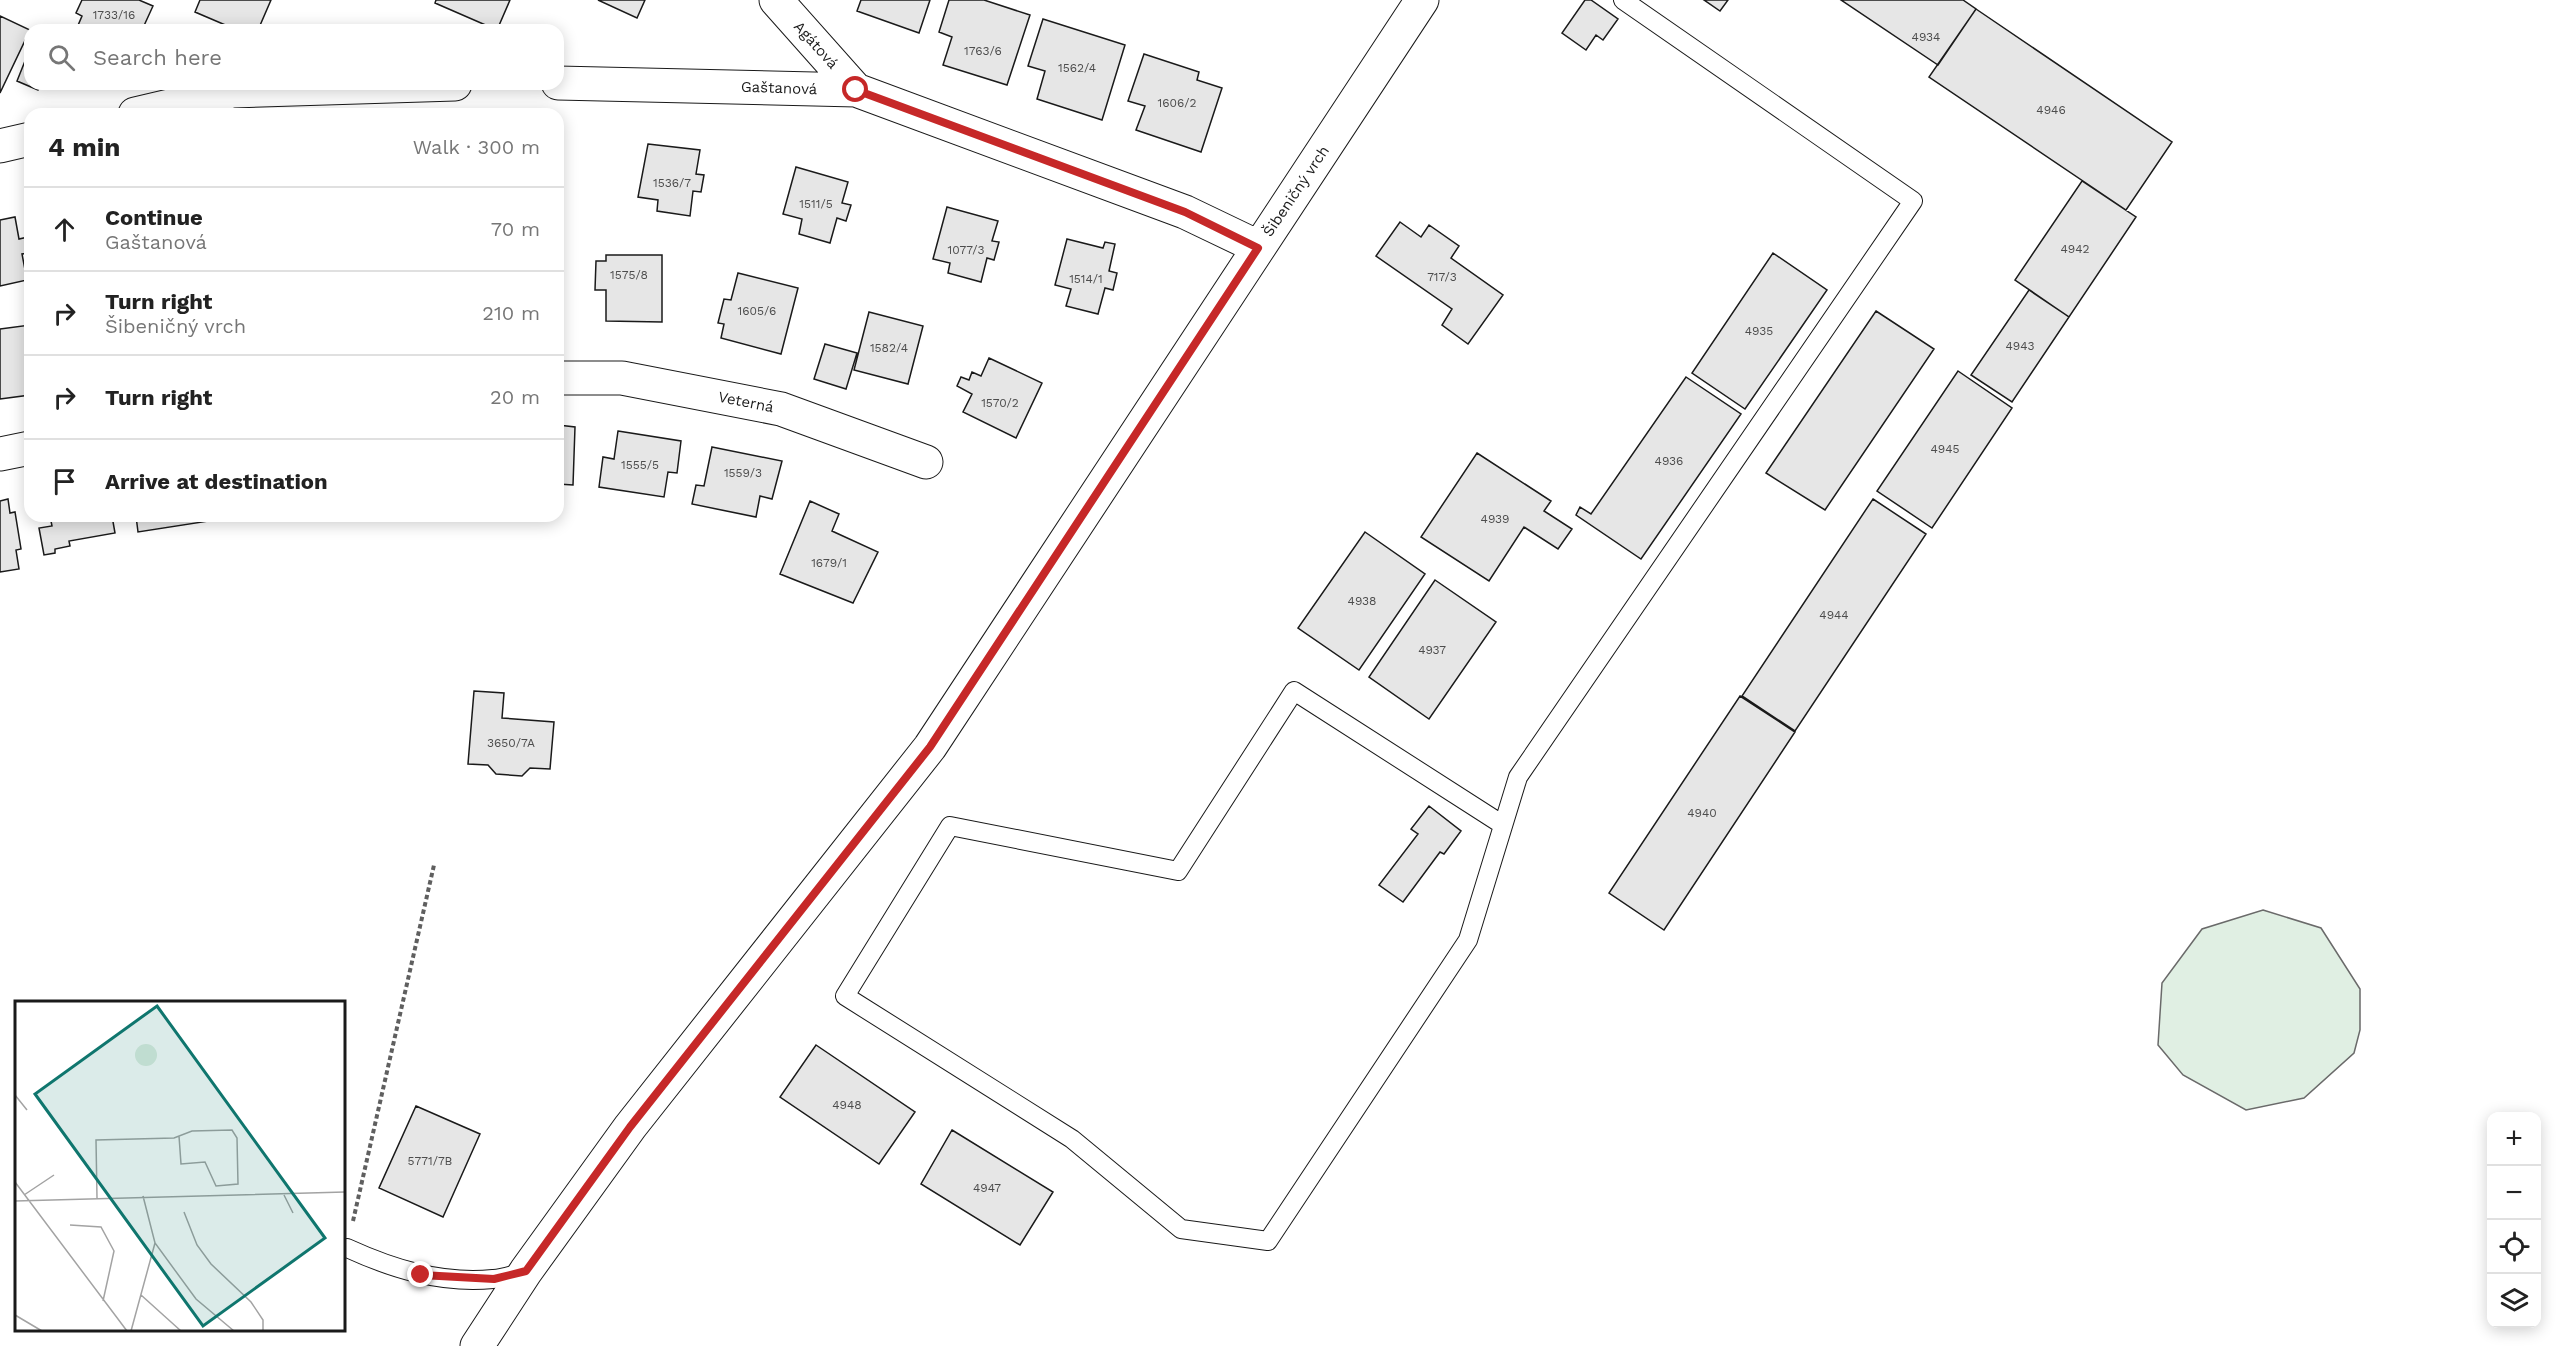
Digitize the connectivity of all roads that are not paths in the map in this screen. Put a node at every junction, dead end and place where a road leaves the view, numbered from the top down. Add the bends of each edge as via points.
1 (776, 0) edge
2 (1422, 0) edge
3 (1623, 0) edge
4 (564, 83) edge
5 (265, 90) edge
6 (856, 90) junction
7 (161, 108) edge
8 (24, 140) edge
9 (0, 146) edge
10 (1258, 248) junction
11 (564, 378) edge
12 (24, 449) edge
13 (0, 454) edge
14 (926, 462) dead end
15 (1503, 825) junction
16 (347, 1248) road end
17 (526, 1271) junction
18 (477, 1346) edge

1 - 6 street, Agátová
2 - 10 street, Šibeničný vrch
3 - 15 lane via 1913,201 1518,777
4 - 6 street, Gaštanová
5 - 7 street via 233,91
6 - 10 street, Gaštanová via 1185,212
8 - 9 street
10 - 17 street, Šibeničný vrch via 930,747 630,1127
11 - 14 street, Veterná via 622,378 781,409
12 - 13 street
15 - 15 lane via 1294,691 1178,871 950,826 845,996 1072,1139 1181,1230 1268,1241 1468,940
16 - 17 lane via 421,1275 494,1279
17 - 18 street, Šibeničný vrch

